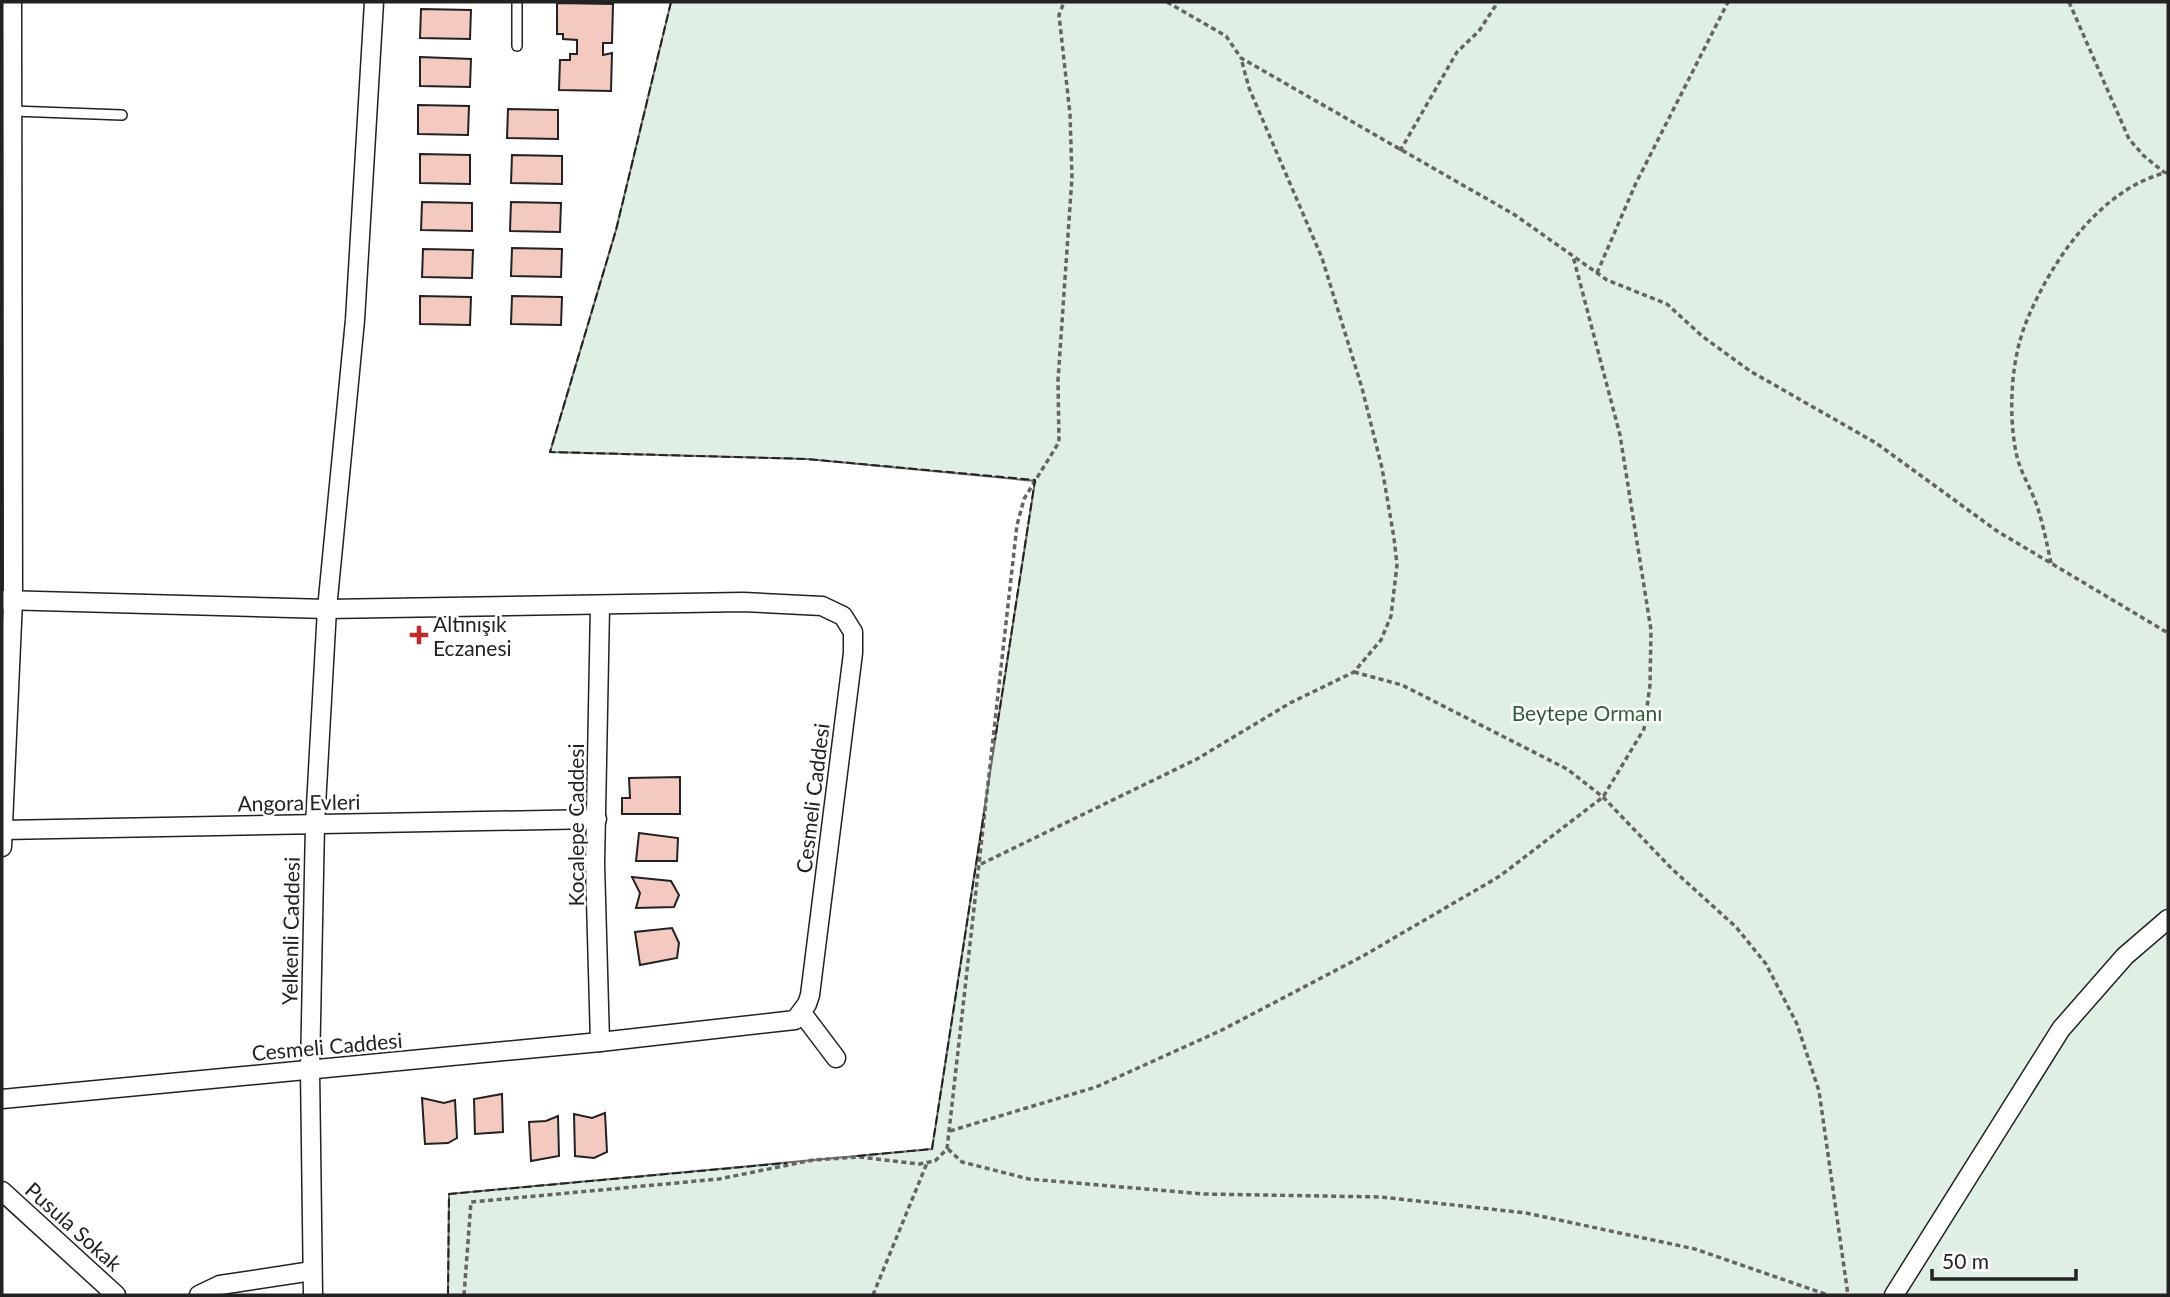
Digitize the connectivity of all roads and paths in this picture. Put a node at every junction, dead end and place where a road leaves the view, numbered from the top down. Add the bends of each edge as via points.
1 (12, 2) edge
2 (374, 2) edge
3 (517, 2) edge
4 (1064, 2) edge
5 (1167, 2) edge
6 (1498, 2) edge
7 (1728, 2) edge
8 (2069, 2) edge
9 (517, 46) dead end
10 (1241, 58) junction
11 (13, 111) junction
12 (122, 115) dead end
13 (1400, 151) junction
14 (2167, 173) edge
15 (7, 177) edge
16 (1573, 256) junction
17 (1597, 273) junction
18 (8, 376) edge
19 (2051, 563) junction
20 (7, 600) edge
21 (600, 607) junction
22 (327, 609) junction
23 (2168, 633) edge
24 (1354, 671) junction
25 (1603, 797) junction
26 (597, 820) junction
27 (315, 824) junction
28 (2, 836) edge
29 (980, 864) junction
30 (2168, 919) edge
31 (802, 1013) junction
32 (600, 1042) junction
33 (836, 1058) dead end
34 (310, 1070) junction
35 (2, 1098) edge
36 (950, 1131) junction
37 (947, 1149) junction
38 (927, 1163) junction
39 (2, 1191) edge
40 (312, 1271) junction
41 (116, 1295) edge
42 (199, 1295) edge
43 (313, 1295) edge
44 (464, 1295) edge
45 (873, 1295) edge
46 (1828, 1295) edge
47 (1848, 1295) edge
48 (1894, 1295) edge

1 - 11 street
2 - 22 street, Yelkenli Caddesi via 355,320
3 - 9 lane
4 - 29 path via 1059,15 1072,177 1058,380 1059,442 1024,499 1017,525
5 - 10 path via 1226,36
6 - 13 path via 1479,31 1457,52
7 - 17 path via 1636,183
8 - 14 path via 2129,139
10 - 13 path
10 - 24 path via 1249,88 1322,258 1382,468 1397,565 1394,597 1381,640
11 - 12 lane
11 - 15 street
13 - 16 path via 1515,215
14 - 19 path via 2146,177 2098,213 2055,264 2025,323 2012,385 2016,452 2038,508
15 - 18 street
16 - 17 path
16 - 25 path via 1620,435 1650,630 1644,729
17 - 19 path via 1667,304 1750,371 1876,443 1997,531
18 - 20 street
19 - 23 path
20 - 22 street, Cesmeli Caddesi
20 - 28 street
21 - 22 street, Cesmeli Caddesi
21 - 26 street, Kocalepe Caddesi
21 - 31 street, Cesmeli Caddesi via 743,602 822,606 843,616 853,632 810,995
22 - 27 street, Yelkenli Caddesi
24 - 25 path via 1402,685 1567,769
24 - 29 path via 1197,759
25 - 36 path via 1500,876 1363,956 1222,1030 1096,1087
25 - 47 path via 1735,926 1766,964 1797,1024 1819,1091
26 - 27 street, Angora Evleri
26 - 32 street, Kocalepe Caddesi
27 - 28 street, Angora Evleri
27 - 34 street, Yelkenli Caddesi
29 - 36 path
30 - 48 street via 2125,956 2061,1029
31 - 32 street, Cesmeli Caddesi via 795,1020
31 - 33 street
32 - 34 street, Cesmeli Caddesi
34 - 35 street, Cesmeli Caddesi
34 - 40 street, Yelkenli Caddesi
36 - 37 path
37 - 38 path
37 - 46 path via 961,1162 1030,1179 1205,1194 1381,1196 1526,1213 1695,1248
38 - 44 path via 859,1157 813,1160 719,1178 471,1202
38 - 45 path
39 - 41 street, Pusula Sokak
40 - 42 street via 220,1285
40 - 43 street, Yelkenli Caddesi

